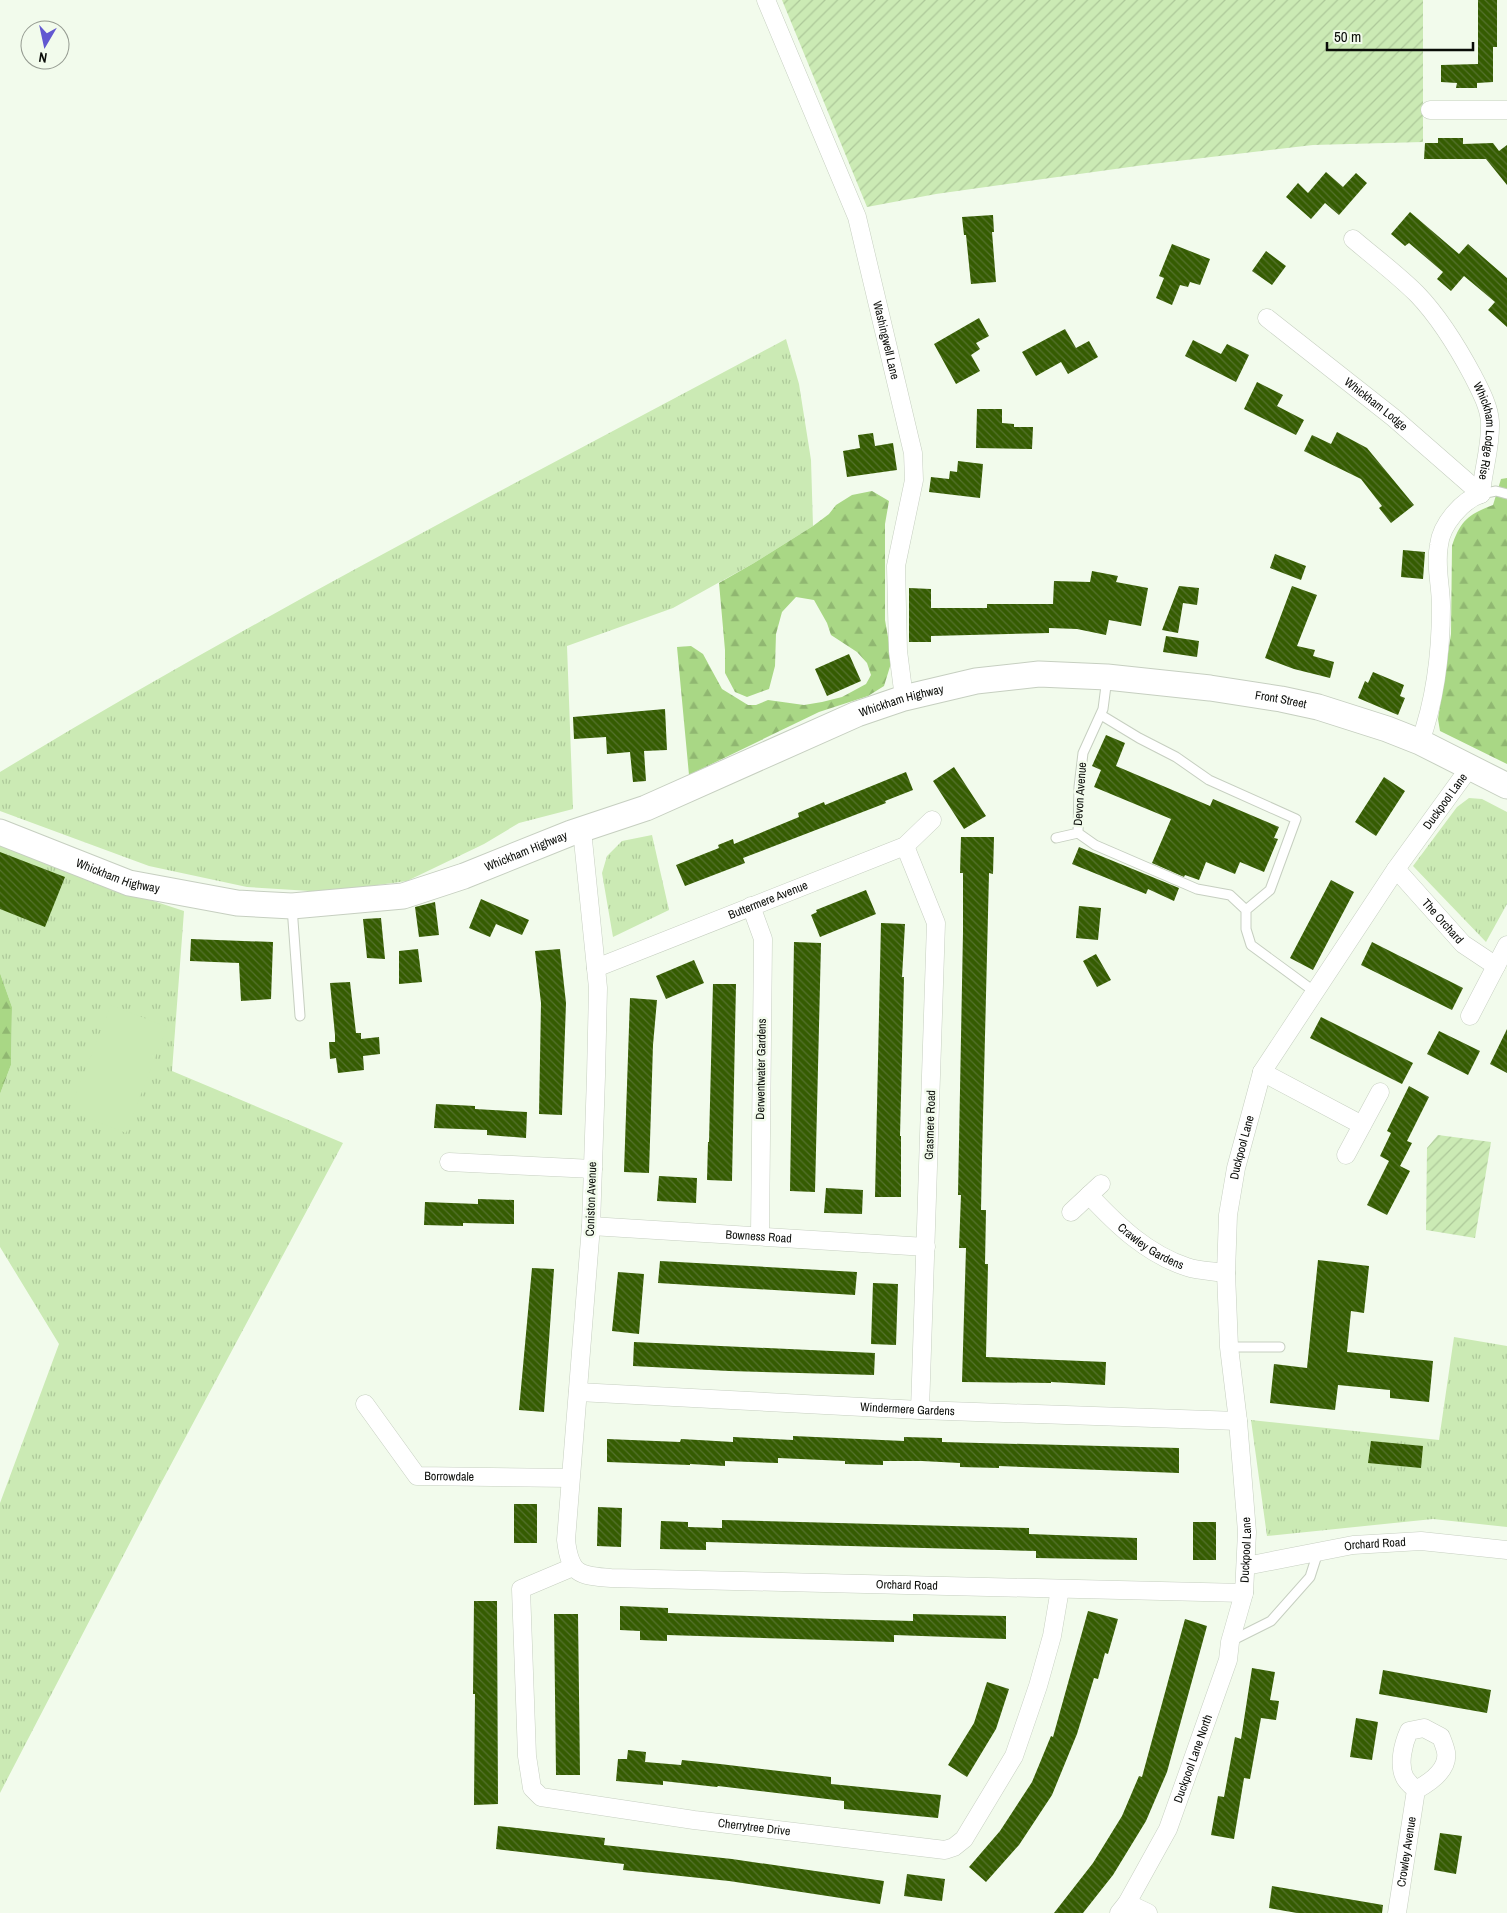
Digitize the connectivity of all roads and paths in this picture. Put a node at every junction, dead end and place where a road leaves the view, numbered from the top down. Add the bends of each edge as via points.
1 (766, 0) edge
2 (1430, 110) dead end
3 (1507, 110) edge
4 (1354, 238) dead end
5 (1267, 318) dead end
6 (1481, 494) junction
7 (1507, 494) edge
8 (1039, 674) joint
9 (1107, 677) junction
10 (904, 698) junction
11 (1101, 715) junction
12 (1420, 742) junction
13 (1470, 767) junction
14 (1507, 786) edge
15 (932, 820) dead end
16 (582, 830) junction
17 (0, 832) edge
18 (1078, 833) junction
19 (1056, 838) dead end
20 (905, 846) junction
21 (1396, 869) junction
22 (292, 906) junction
23 (751, 906) junction
24 (1246, 910) junction
25 (1507, 945) edge
26 (1496, 966) junction
27 (596, 968) junction
28 (1315, 992) junction
29 (300, 1016) dead end
30 (1470, 1016) dead end
31 (1262, 1072) junction
32 (1380, 1092) dead end
33 (1362, 1125) junction
34 (1346, 1155) dead end
35 (449, 1162) dead end
36 (593, 1168) junction
37 (1071, 1212) dead end
38 (591, 1226) junction
39 (760, 1235) junction
40 (926, 1247) junction
41 (1226, 1273) junction
42 (1229, 1347) junction
43 (1280, 1347) dead end
44 (578, 1392) junction
45 (365, 1404) dead end
46 (920, 1410) junction
47 (1238, 1421) junction
48 (570, 1478) junction
49 (1507, 1550) edge
50 (1318, 1552) junction
51 (1246, 1566) junction
52 (574, 1567) junction
53 (1060, 1589) junction
54 (1244, 1592) junction
55 (1230, 1642) junction
56 (1416, 1790) dead end
57 (1123, 1908) edge
58 (1148, 1913) edge
59 (1396, 1913) edge

1 - 10 street, Washingwell Lane via 857,217 913,453 914,480 896,566 898,651
2 - 3 street
4 - 6 street, Whickham Lodge Rise via 1416,294 1440,321 1457,345 1482,395 1490,420 1490,441
5 - 6 street, Whickham Lodge via 1394,418
6 - 7 lane via 1496,491
6 - 12 street, Whickham Lodge Rise via 1467,500 1456,512 1439,543 1441,605 1437,678
8 - 9 main road, Front Street
8 - 10 main road, Whickham Highway via 976,681
9 - 11 lane, Devon Avenue
9 - 12 main road, Front Street via 1292,701 1352,717
10 - 16 main road, Whickham Highway via 857,714 646,808
11 - 18 lane, Devon Avenue via 1084,754
11 - 24 lane via 1176,757 1209,780 1296,818 1270,890
12 - 13 main road, Front Street
13 - 14 main road, Front Street
13 - 21 street, Duckpool Lane
15 - 20 street, Buttermere Avenue
16 - 22 main road, Whickham Highway via 404,896
16 - 27 street, Coniston Avenue
17 - 22 main road, Whickham Highway via 129,883 237,903
18 - 19 lane, Devon Avenue
18 - 24 lane via 1095,845 1197,889 1230,895
20 - 23 street, Buttermere Avenue
20 - 40 street, Grasmere Road via 936,923
21 - 26 street, The Orchard via 1463,944
21 - 28 street, Duckpool Lane
22 - 29 lane
23 - 27 street, Buttermere Avenue
23 - 39 street, Derwentwater Gardens via 763,939
24 - 28 lane via 1246,929 1251,945
25 - 26 street
26 - 30 street
27 - 36 street, Coniston Avenue
28 - 31 street, Duckpool Lane
31 - 33 street
31 - 41 street, Duckpool Lane via 1236,1168 1228,1215
32 - 33 street
33 - 34 street
35 - 36 street
36 - 38 street, Coniston Avenue
37 - 41 street, Crawley Gardens via 1095,1189 1117,1225 1154,1252 1188,1268
38 - 39 street, Bowness Road
38 - 44 street, Coniston Avenue
39 - 40 street, Bowness Road
40 - 46 street, Grasmere Road
41 - 42 street, Duckpool Lane
42 - 43 lane
42 - 47 street, Duckpool Lane
44 - 46 street, Windermere Gardens
44 - 48 street, Coniston Avenue
45 - 48 street, Borrowdale via 417,1476
46 - 47 street, Windermere Gardens
47 - 51 street, Duckpool Lane via 1247,1532
48 - 52 street, Coniston Avenue via 566,1540 567,1555
49 - 50 street, Orchard Road via 1421,1541 1353,1545
50 - 51 street, Orchard Road
50 - 55 lane via 1310,1577 1271,1620
51 - 54 street, Duckpool Lane
52 - 53 street, Orchard Road via 580,1573 611,1578
52 - 53 street, Cherrytree Drive via 521,1589 527,1756 532,1788 541,1797 694,1820 944,1850 964,1839 1014,1756 1052,1636
53 - 54 street, Orchard Road
54 - 55 street, Duckpool Lane North
55 - 57 street, Duckpool Lane North via 1228,1660 1168,1829
56 - 59 street, Crowley Avenue
57 - 58 street

